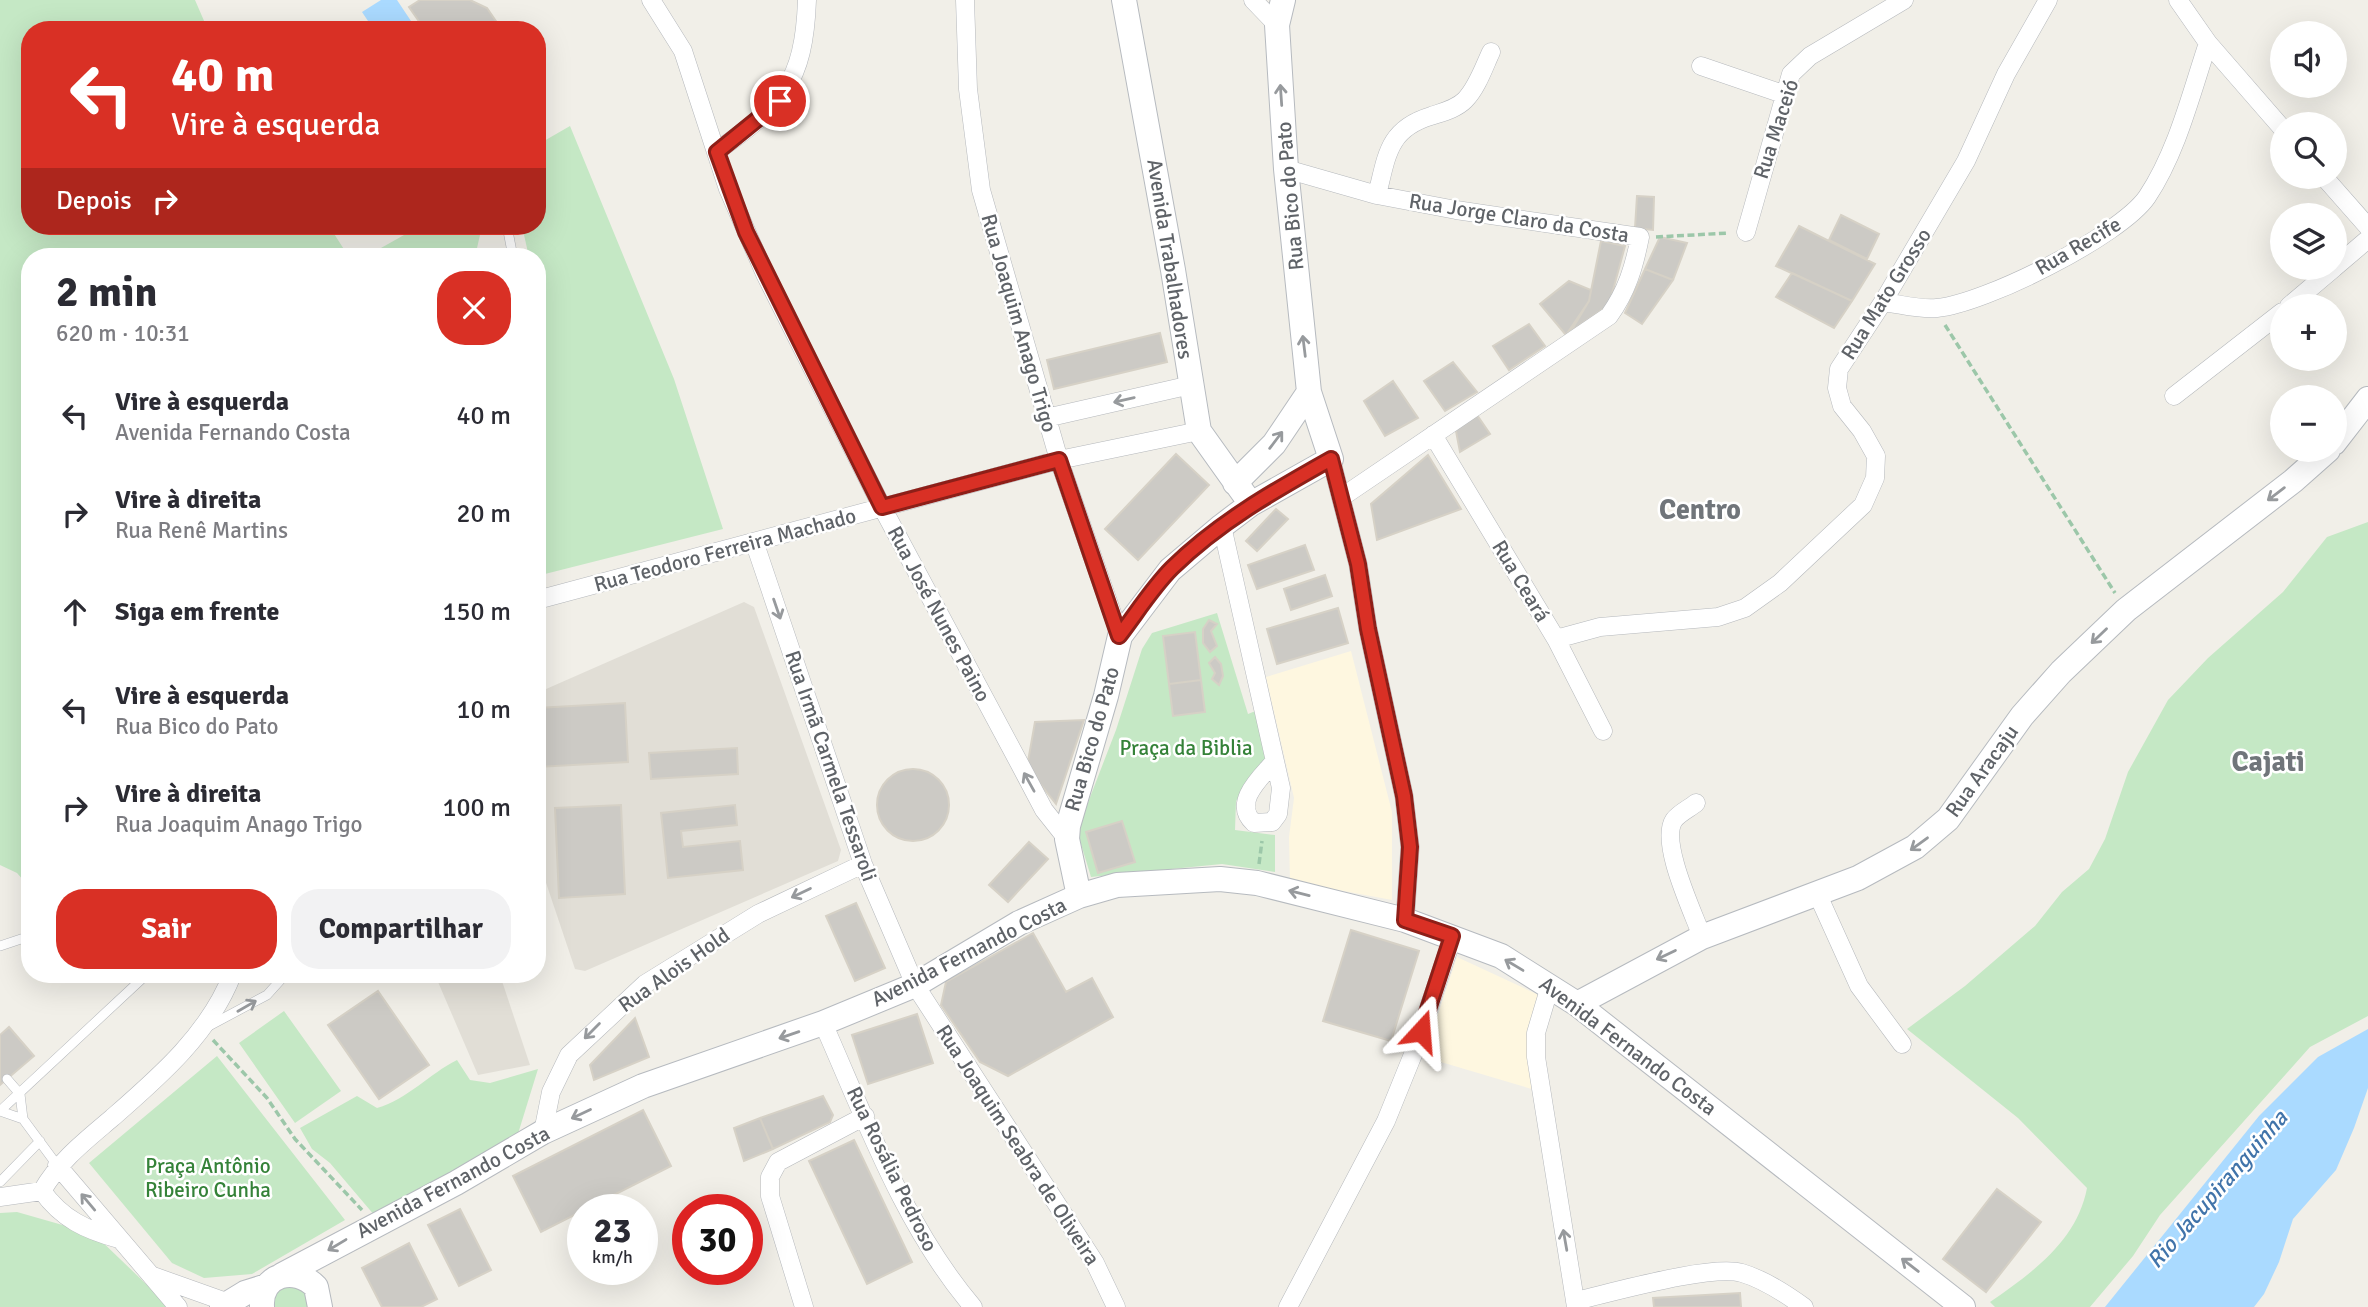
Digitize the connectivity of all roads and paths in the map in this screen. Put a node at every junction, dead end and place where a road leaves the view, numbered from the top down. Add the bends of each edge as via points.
1 (652, 0) edge
2 (807, 0) edge
3 (964, 0) edge
4 (1124, 0) edge
5 (1253, 0) edge
6 (1283, 0) edge
7 (1904, 0) edge
8 (2048, 0) edge
9 (2178, 0) edge
10 (1277, 25) junction
11 (2208, 43) junction
12 (1491, 52) dead end
13 (1701, 66) dead end
14 (1783, 94) junction
15 (2270, 114) edge
16 (717, 152) junction
17 (1286, 169) junction
18 (2335, 189) edge
19 (1377, 195) junction
20 (2368, 227) edge
21 (1746, 232) joint
22 (1640, 237) junction
23 (2368, 239) edge
24 (2347, 257) edge
25 (2320, 280) edge
26 (2303, 294) edge
27 (1884, 302) junction
28 (1935, 309) junction
29 (2270, 321) edge
30 (1191, 385) junction
31 (1310, 392) junction
32 (2174, 396) dead end
33 (2368, 399) edge
34 (1046, 418) junction
35 (2347, 426) edge
36 (1199, 431) junction
37 (1433, 435) junction
38 (1331, 459) junction
39 (1059, 460) junction
40 (2314, 462) edge
41 (1236, 483) junction
42 (1342, 497) junction
43 (1251, 504) junction
44 (882, 507) junction
45 (1222, 526) junction
46 (755, 544) junction
47 (546, 598) edge
48 (2126, 610) junction
49 (1119, 636) junction
50 (1556, 639) junction
51 (1603, 731) dead end
52 (1274, 762) junction
53 (1696, 803) dead end
54 (1264, 825) junction
55 (1067, 839) junction
56 (863, 864) junction
57 (1257, 883) junction
58 (1817, 893) junction
59 (1079, 896) junction
60 (1405, 920) junction
61 (1452, 936) junction
62 (1702, 937) junction
63 (21, 939) edge
64 (0, 946) edge
65 (138, 983) edge
66 (228, 983) edge
67 (278, 983) edge
68 (915, 985) junction
69 (1550, 986) junction
70 (1577, 1004) junction
71 (823, 1023) junction
72 (203, 1029) junction
73 (1902, 1044) dead end
74 (7, 1079) dead end
75 (20, 1094) junction
76 (0, 1111) edge
77 (865, 1116) junction
78 (23, 1119) junction
79 (543, 1132) junction
80 (40, 1141) junction
81 (57, 1166) junction
82 (0, 1182) edge
83 (42, 1191) junction
84 (0, 1197) edge
85 (375, 1224) junction
86 (119, 1239) junction
87 (151, 1275) junction
88 (270, 1289) edge
89 (322, 1303) edge
90 (1576, 1304) edge
91 (224, 1305) edge
92 (178, 1307) edge
93 (804, 1307) edge
94 (973, 1307) edge
95 (1116, 1307) edge
96 (1288, 1307) edge
97 (1804, 1307) edge
98 (1963, 1307) edge

1 - 16 street, Rua José Nunes Paino via 683,51
2 - 16 street via 797,70 780,101
3 - 34 street, Rua Joaquim Anago Trigo via 968,89 981,191
4 - 30 street, Avenida Trabalhadores
5 - 10 street
6 - 10 street, Rua Bico do Pato
7 - 14 street, Rua Maceió via 1810,56 1791,74
8 - 27 street, Rua Mato Grosso via 2006,74 1966,161
9 - 11 street
17 -> 10 street, Rua Bico do Pato
11 - 15 street
11 - 28 street, Rua Recife via 2160,175 2127,219 2030,274 1969,301
12 - 19 street via 1468,98 1457,107 1414,121 1398,134
13 - 14 street
14 - 21 street, Rua Maceió
16 - 44 street, Rua José Nunes Paino via 746,232
17 - 19 street, Rua Jorge Claro da Costa
31 -> 17 street, Rua Bico do Pato
18 - 20 street
19 - 22 street, Rua Jorge Claro da Costa
21 - 22 path
22 - 37 street, Rua Jorge Claro da Costa via 1633,273 1609,316
23 - 24 street
25 - 26 street
27 - 28 street, Rua Recife
27 - 50 street, Rua Mato Grosso via 1839,369 1837,388 1842,406 1876,456 1875,478 1863,505 1780,583 1745,608 1717,617 1600,627
28 - 48 path
29 - 32 street
30 -> 34 street
30 - 36 street, Avenida Trabalhadores
31 - 38 street, Rua Bico do Pato
41 -> 31 street via 1275,444
33 - 35 street
34 - 39 street, Rua Joaquim Anago Trigo
36 - 39 street, Rua Teodoro Ferreira Machado
36 - 41 street, Avenida Trabalhadores
37 - 42 street, Rua Jorge Claro da Costa
37 - 50 street, Rua Ceará
38 - 42 street
38 - 43 street, Rua Bico do Pato
39 - 44 street, Rua Teodoro Ferreira Machado
39 - 49 street, Rua Joaquim Anago Trigo
40 -> 48 street, Rua Aracaju
41 - 43 street, Avenida Trabalhadores
42 - 60 street via 1404,796 1410,847
43 - 45 street, Rua Bico do Pato
44 - 46 street, Rua Teodoro Ferreira Machado
55 -> 44 street, Rua José Nunes Paino via 1044,810
45 - 49 street, Rua Bico do Pato via 1170,570
45 - 52 street
46 - 47 street, Rua Teodoro Ferreira Machado
46 -> 56 street, Rua Irmã Carmela Tessaroli
48 -> 58 street, Rua Aracaju via 2022,716 1963,800 1930,836 1879,868
49 - 55 street, Rua Bico do Pato
50 - 51 street, Rua Ceará
52 - 54 street via 1281,801 1272,822
52 - 54 street via 1246,799 1248,818
53 - 62 street via 1674,820 1670,833 1678,872
54 - 57 path
55 - 59 street, Rua Bico do Pato
56 - 68 street, Rua Irmã Carmela Tessaroli
56 -> 79 street, Rua Alois Hold via 758,914 645,984 569,1055 551,1092
57 - 59 street, Avenida Fernando Costa via 1182,880 1116,885
60 -> 57 street, Avenida Fernando Costa
58 - 62 street, Rua Aracaju
58 - 73 street via 1859,986
59 - 68 street, Avenida Fernando Costa via 1019,923
60 - 61 street, Avenida Fernando Costa
69 -> 61 street, Avenida Fernando Costa via 1501,957
61 - 96 street via 1386,1121
62 -> 70 street, Rua Aracaju
63 - 64 lane
65 - 75 lane
66 - 72 street
72 -> 67 lane via 267,995
68 - 71 street, Avenida Fernando Costa
68 - 95 street, Rua Joaquim Seabra de Oliveira via 1095,1263
69 - 70 street, Avenida Fernando Costa
90 -> 69 street via 1536,1057 1536,1032
98 -> 70 street, Avenida Fernando Costa
71 - 77 street, Rua Rosália Pedroso
71 -> 79 street, Avenida Fernando Costa via 643,1086
72 - 81 street
72 - 85 path via 267,1098 295,1139
74 - 75 lane
75 - 76 lane
75 - 78 lane
76 - 78 lane
77 - 93 street via 778,1162 770,1177 770,1196
77 - 94 street, Rua Rosália Pedroso via 920,1233
78 - 80 lane
79 - 85 street, Avenida Fernando Costa
80 - 81 lane
80 - 82 lane
81 - 83 street
86 -> 81 street
83 - 84 street
83 - 86 street via 54,1209 74,1223
85 -> 88 street, Avenida Fernando Costa
86 - 87 street
87 - 91 street
87 - 92 street
88 - 89 street via 292,1273 309,1280
88 - 91 street, Avenida Fernando Costa
90 - 97 street via 1714,1271 1741,1272

